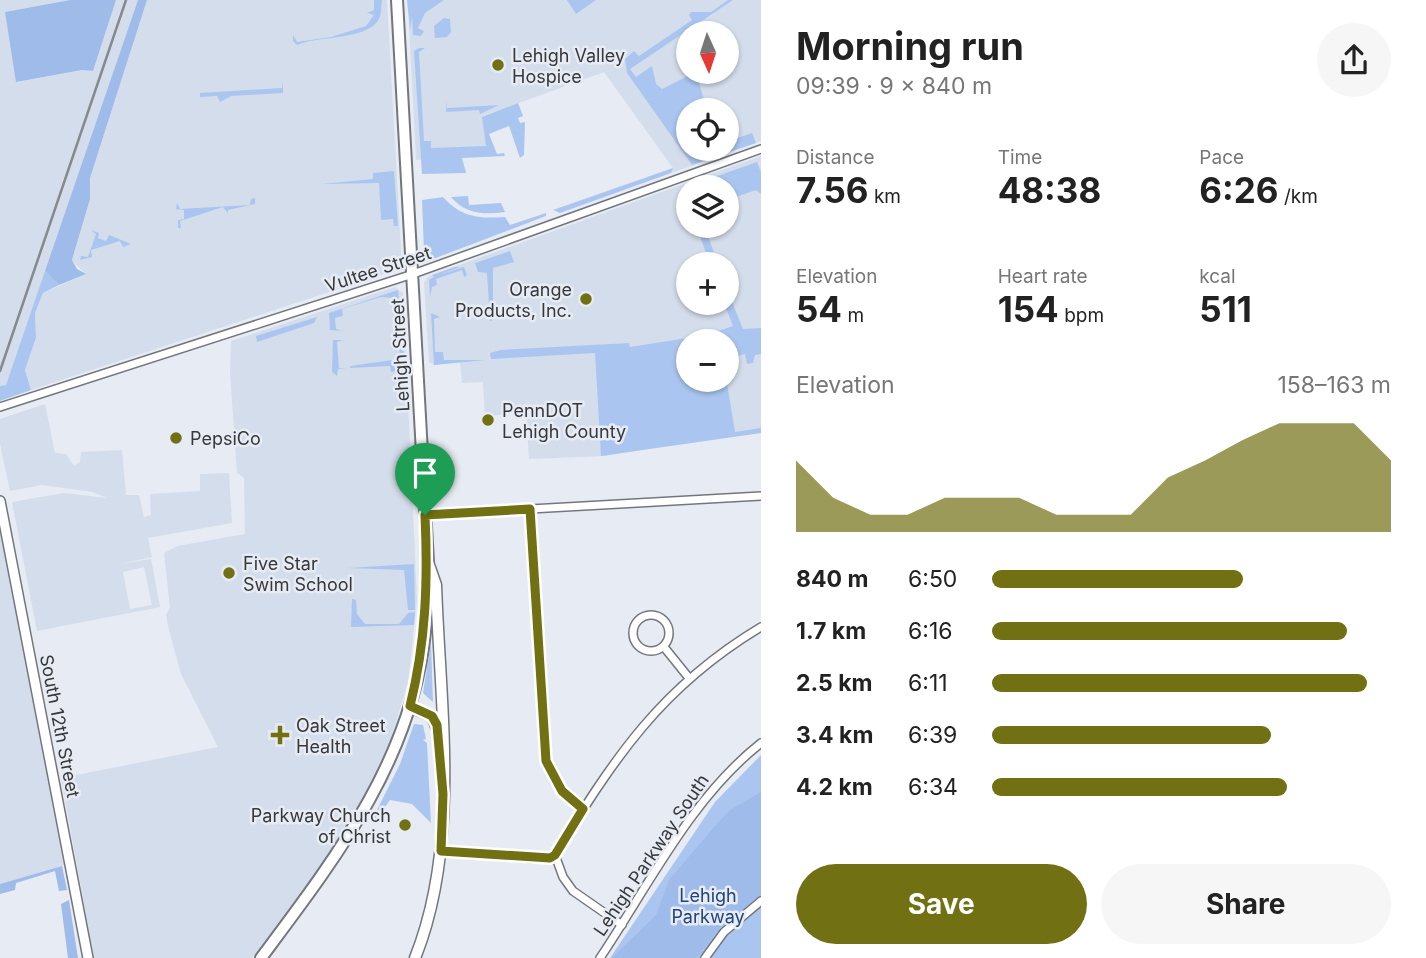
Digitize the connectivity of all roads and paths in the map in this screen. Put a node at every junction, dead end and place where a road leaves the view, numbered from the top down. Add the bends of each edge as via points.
1 (397, 0) edge
2 (761, 149) edge
3 (413, 274) junction
4 (0, 407) edge
5 (761, 496) edge
6 (0, 501) edge
7 (530, 509) junction
8 (425, 515) junction
9 (428, 562) junction
10 (761, 627) edge
11 (664, 647) junction
12 (689, 678) junction
13 (410, 706) junction
14 (761, 743) edge
15 (442, 752) junction
16 (583, 809) junction
17 (441, 851) junction
18 (555, 855) junction
19 (761, 901) edge
20 (622, 925) junction
21 (88, 958) edge
22 (261, 958) edge
23 (415, 958) edge
24 (600, 958) edge
25 (705, 958) edge

1 - 3 main road, Lehigh Street
2 - 3 street, Vultee Street
3 - 4 street, Vultee Street
3 - 8 main road, Lehigh Street
5 - 7 street
6 - 21 street, South 12th Street
7 - 8 street
7 - 16 street via 546,761 562,791
8 - 9 main road, Lehigh Street
9 - 13 main road, Lehigh Street via 425,631
9 - 15 main road via 436,585
10 - 12 street
11 - 11 street via 670,636 664,620 654,615 638,621 633,632 636,644 646,651
11 - 12 street
12 - 16 street via 628,742
13 - 15 main road via 432,716
13 - 22 main road, Lehigh Street via 383,777 355,829
14 - 20 street, Lehigh Parkway South via 709,794
15 - 17 main road
16 - 18 street
17 - 18 street via 537,859
17 - 23 main road via 433,900
18 - 20 street via 573,891
19 - 25 street via 724,932
20 - 24 street, Lehigh Parkway South

